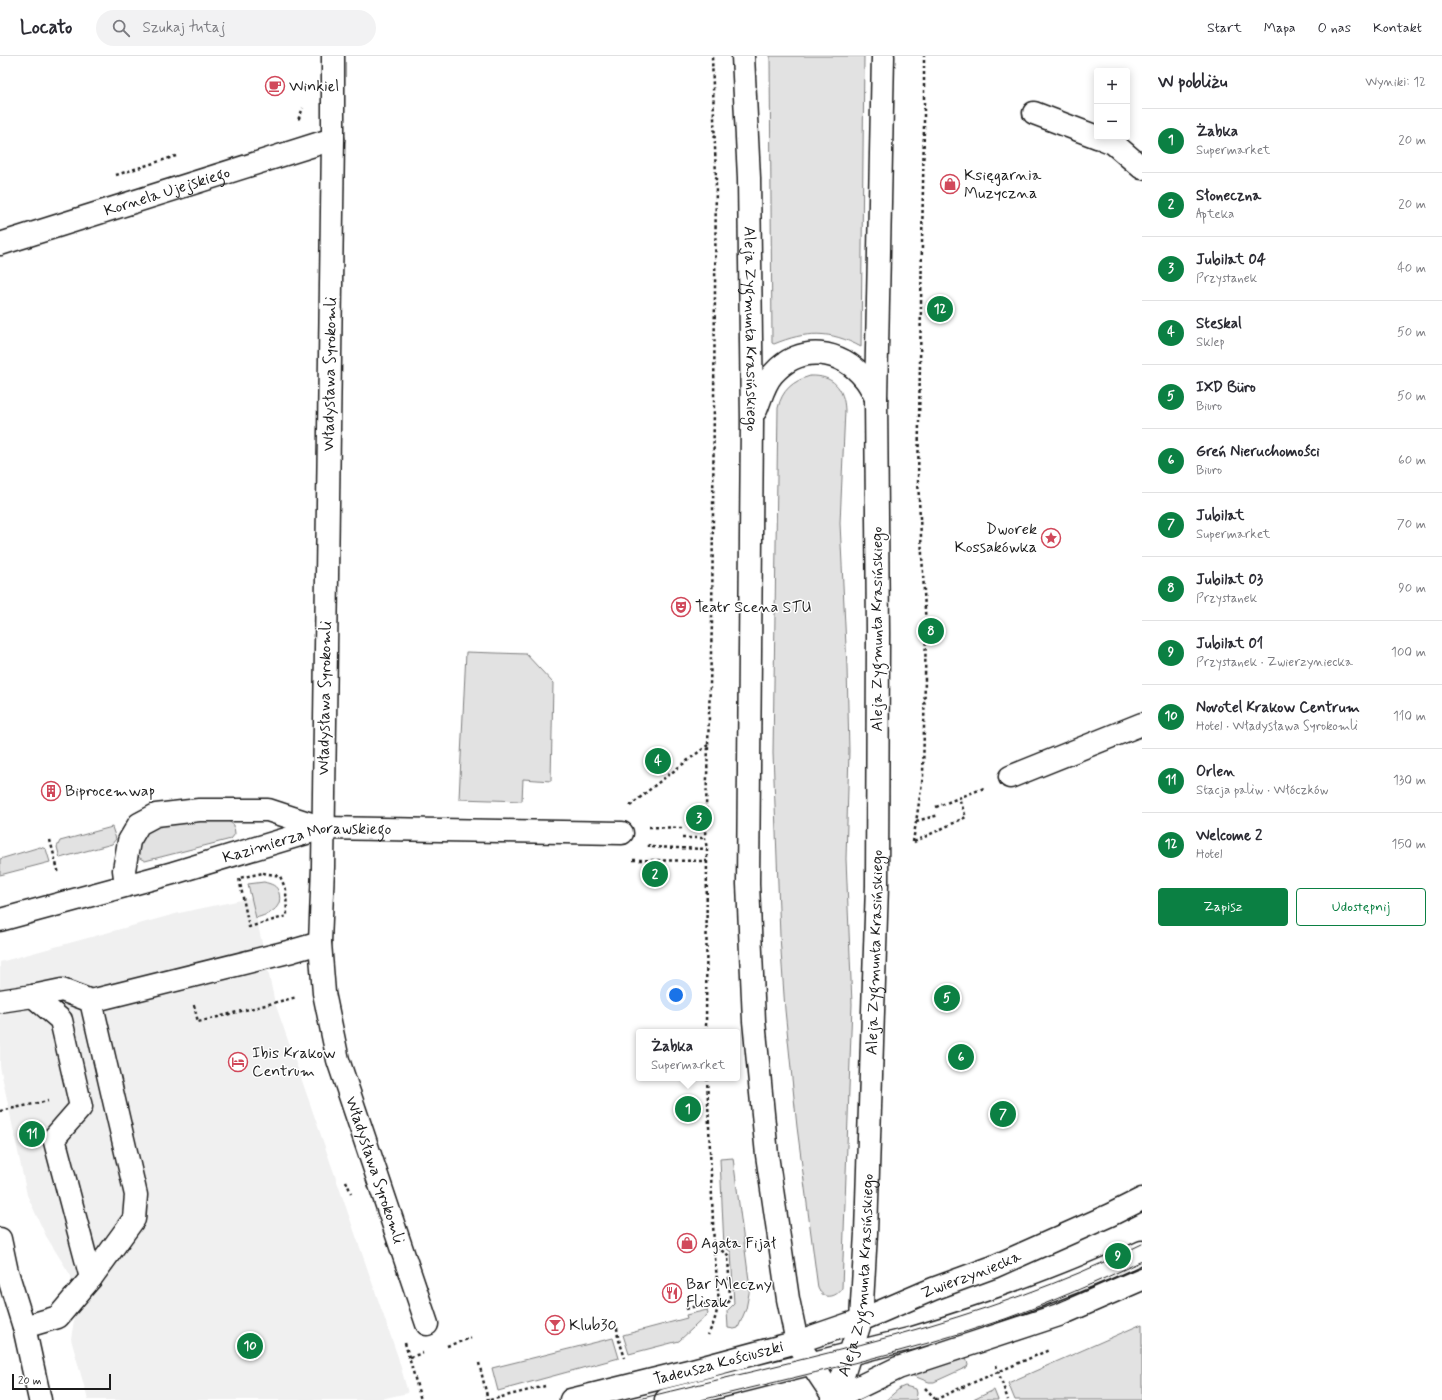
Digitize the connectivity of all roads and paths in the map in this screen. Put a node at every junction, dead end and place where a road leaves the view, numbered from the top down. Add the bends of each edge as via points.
1 (333, 56) edge
2 (712, 56) edge
3 (743, 56) edge
4 (883, 56) edge
5 (924, 56) edge
6 (305, 102) dead end
7 (1034, 113) dead end
8 (294, 121) dead end
9 (1094, 136) edge
10 (333, 139) junction
11 (1106, 140) edge
12 (178, 156) dead end
13 (1142, 168) edge
14 (111, 177) dead end
15 (0, 244) edge
16 (876, 398) junction
17 (752, 421) junction
18 (1142, 724) edge
19 (708, 745) junction
20 (1010, 777) dead end
21 (981, 789) dead end
22 (959, 798) junction
23 (936, 807) dead end
24 (939, 815) dead end
25 (916, 821) junction
26 (650, 827) junction
27 (323, 828) junction
28 (683, 828) dead end
29 (623, 830) junction
30 (650, 834) dead end
31 (682, 838) dead end
32 (705, 838) junction
33 (50, 840) dead end
34 (649, 841) dead end
35 (707, 849) junction
36 (706, 861) junction
37 (126, 885) junction
38 (66, 902) junction
39 (247, 917) joint
40 (0, 920) edge
41 (320, 942) junction
42 (187, 976) junction
43 (33, 996) junction
44 (0, 1001) edge
45 (91, 1001) junction
46 (284, 1001) dead end
47 (706, 1029) edge
48 (707, 1081) edge
49 (79, 1094) junction
50 (0, 1112) edge
51 (1142, 1199) edge
52 (0, 1239) edge
53 (714, 1246) junction
54 (1142, 1252) edge
55 (4, 1272) edge
56 (91, 1278) junction
57 (1142, 1279) edge
58 (719, 1303) junction
59 (686, 1309) dead end
60 (860, 1320) junction
61 (427, 1324) dead end
62 (24, 1327) junction
63 (617, 1328) dead end
64 (706, 1339) dead end
65 (797, 1342) junction
66 (849, 1354) junction
67 (624, 1356) dead end
68 (480, 1363) dead end
69 (811, 1363) junction
70 (40, 1400) edge
71 (488, 1400) edge
72 (571, 1400) edge
73 (666, 1400) edge
74 (834, 1400) edge
75 (935, 1400) edge
76 (1008, 1400) edge

1 - 10 street, Władysława Syrokomli
2 - 19 path via 716,178 712,623
3 - 17 street, Aleja Zygmunta Krasińskiego via 749,178
4 - 16 street, Aleja Zygmunta Krasińskiego
5 - 25 path via 918,480 926,628 923,776
6 - 8 path via 300,118
7 - 9 street
10 - 15 street, Kornela Ujejskiego
10 - 27 street, Władysława Syrokomli
11 - 13 street via 1113,143
12 - 14 path
16 - 17 street via 866,380 855,368 827,354 813,353 798,356 773,374
16 - 60 street, Aleja Zygmunta Krasińskiego via 877,885 866,1225
17 - 65 street, Aleja Zygmunta Krasińskiego via 748,884 754,1021 767,1154 788,1299
18 - 20 street
19 - 29 path via 625,811
19 - 32 path
21 - 22 path
22 - 23 path
22 - 25 path via 966,817 913,842
24 - 25 path
26 - 28 path
26 - 29 path
26 - 30 path
27 - 29 street, Kazimierza Morawskiego
27 - 37 street, Kazimierza Morawskiego
27 - 37 street via 268,810 199,810 156,815 139,824 129,841 124,870
27 - 41 street, Władysława Syrokomli
29 - 36 path via 622,860
31 - 32 path
32 - 35 path
33 - 38 path
34 - 35 path via 649,847
35 - 36 path
36 - 47 path
37 - 38 street, Kazimierza Morawskiego
38 - 40 street, Kazimierza Morawskiego
39 - 39 path via 238,878 263,873 280,876 286,890 287,916 249,927
41 - 42 street
41 - 61 street, Władysława Syrokomli via 324,993 338,1060
42 - 45 street
42 - 46 path via 198,1022
43 - 44 street
43 - 45 street via 62,990
43 - 49 street via 61,1020
45 - 56 street via 136,1195 134,1219
48 - 53 path
49 - 50 path
49 - 56 street via 82,1107 54,1138
51 - 60 street, Zwierzyniecka via 993,1267
52 - 55 street
53 - 58 path
53 - 58 path via 728,1255 730,1299 727,1303
54 - 66 street via 1015,1306 914,1338
55 - 62 street
56 - 62 street via 58,1318
57 - 74 street via 1059,1315 898,1368
58 - 59 path via 706,1303
58 - 64 path
60 - 65 street, Zwierzyniecka
60 - 66 street, Aleja Zygmunta Krasińskiego
62 - 70 street
63 - 67 path
65 - 69 street, Aleja Zygmunta Krasińskiego
65 - 72 street, Tadeusza Kościuszki
66 - 69 street
66 - 74 street, Aleja Zygmunta Krasińskiego
68 - 71 path
69 - 73 street
69 - 74 street, Aleja Zygmunta Krasińskiego
75 - 76 path via 998,1372

